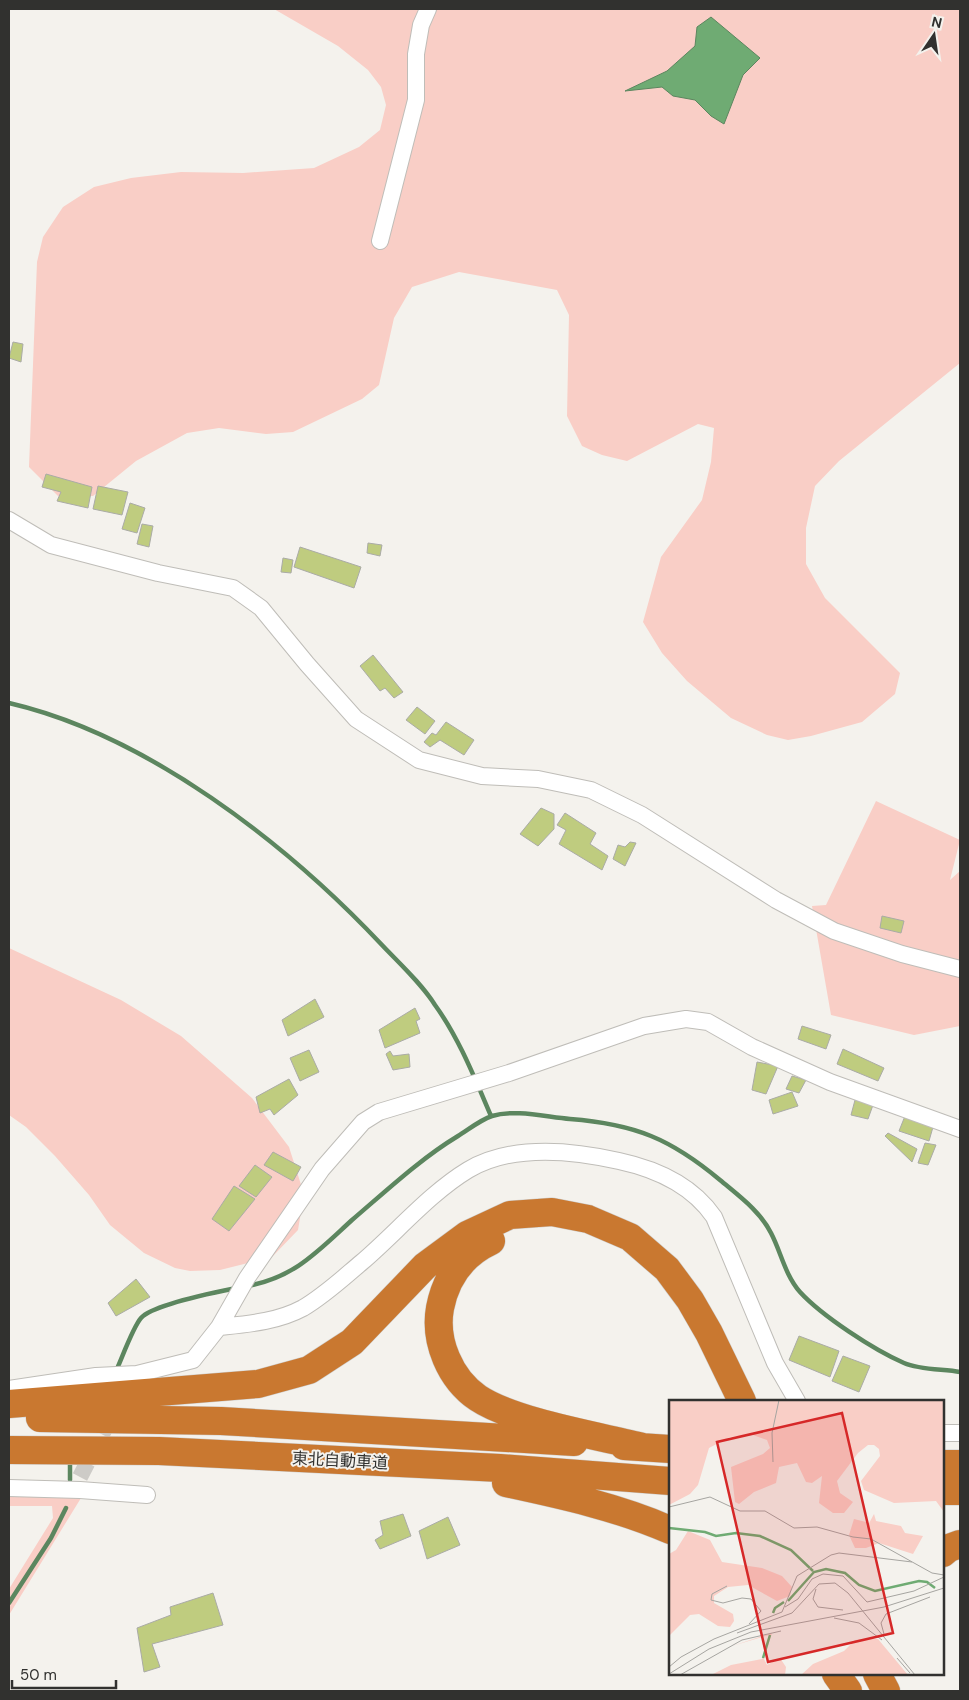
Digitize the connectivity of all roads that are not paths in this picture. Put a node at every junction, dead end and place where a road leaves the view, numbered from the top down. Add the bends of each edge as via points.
1 (428, 9) edge
2 (380, 241) dead end
3 (9, 520) edge
4 (960, 969) edge
5 (960, 1130) edge
6 (219, 1327) junction
7 (9, 1389) edge
8 (733, 1400) edge
9 (796, 1400) edge
10 (9, 1404) edge
11 (9, 1419) edge
12 (944, 1433) edge
13 (960, 1433) edge
14 (643, 1447) junction
15 (669, 1449) edge
16 (9, 1450) edge
17 (326, 1459) junction
18 (944, 1464) edge
19 (960, 1464) edge
20 (669, 1481) edge
21 (9, 1488) edge
22 (960, 1491) edge
23 (944, 1492) edge
24 (147, 1496) dead end
25 (669, 1530) edge
26 (960, 1544) edge
27 (944, 1552) edge
28 (837, 1675) edge
29 (859, 1675) edge
30 (878, 1675) edge
31 (898, 1675) edge
32 (848, 1691) edge
33 (867, 1691) edge
34 (886, 1691) edge
35 (902, 1691) edge

1 - 2 street via 421,25 416,54 416,100
3 - 4 street via 51,545 158,573 233,588 261,608 356,718 419,760 482,776 538,779 590,790 642,815 776,900 834,931
5 - 6 street via 830,1082 752,1047 708,1022 686,1019 644,1026 510,1073 379,1112 363,1122 322,1169 247,1278
6 - 7 street via 193,1360 129,1379 103,1376
6 - 9 street via 253,1324 302,1308 328,1292 452,1182 484,1163 529,1152 599,1156 655,1172 697,1196 707,1208 714,1217 776,1363
8 - 10 highway via 709,1334 667,1269 630,1237 588,1218 552,1212 510,1215 467,1235 425,1266 352,1342 309,1370 258,1384
8 - 14 highway via 666,1292 630,1254 613,1244 574,1230 536,1227 501,1236 465,1258 452,1273 443,1292 439,1317 444,1353 461,1381 478,1398 514,1414
11 - 14 highway, 東北自動車道 via 221,1421
12 - 13 street
14 - 15 highway, 東北自動車道
16 - 17 highway, 東北自動車道 via 159,1450
17 - 20 highway, 東北自動車道
17 - 25 highway via 508,1484 574,1498
18 - 19 highway
21 - 24 street via 80,1483
22 - 23 highway
26 - 27 highway
28 - 32 highway
29 - 33 highway
30 - 34 highway
31 - 35 highway

